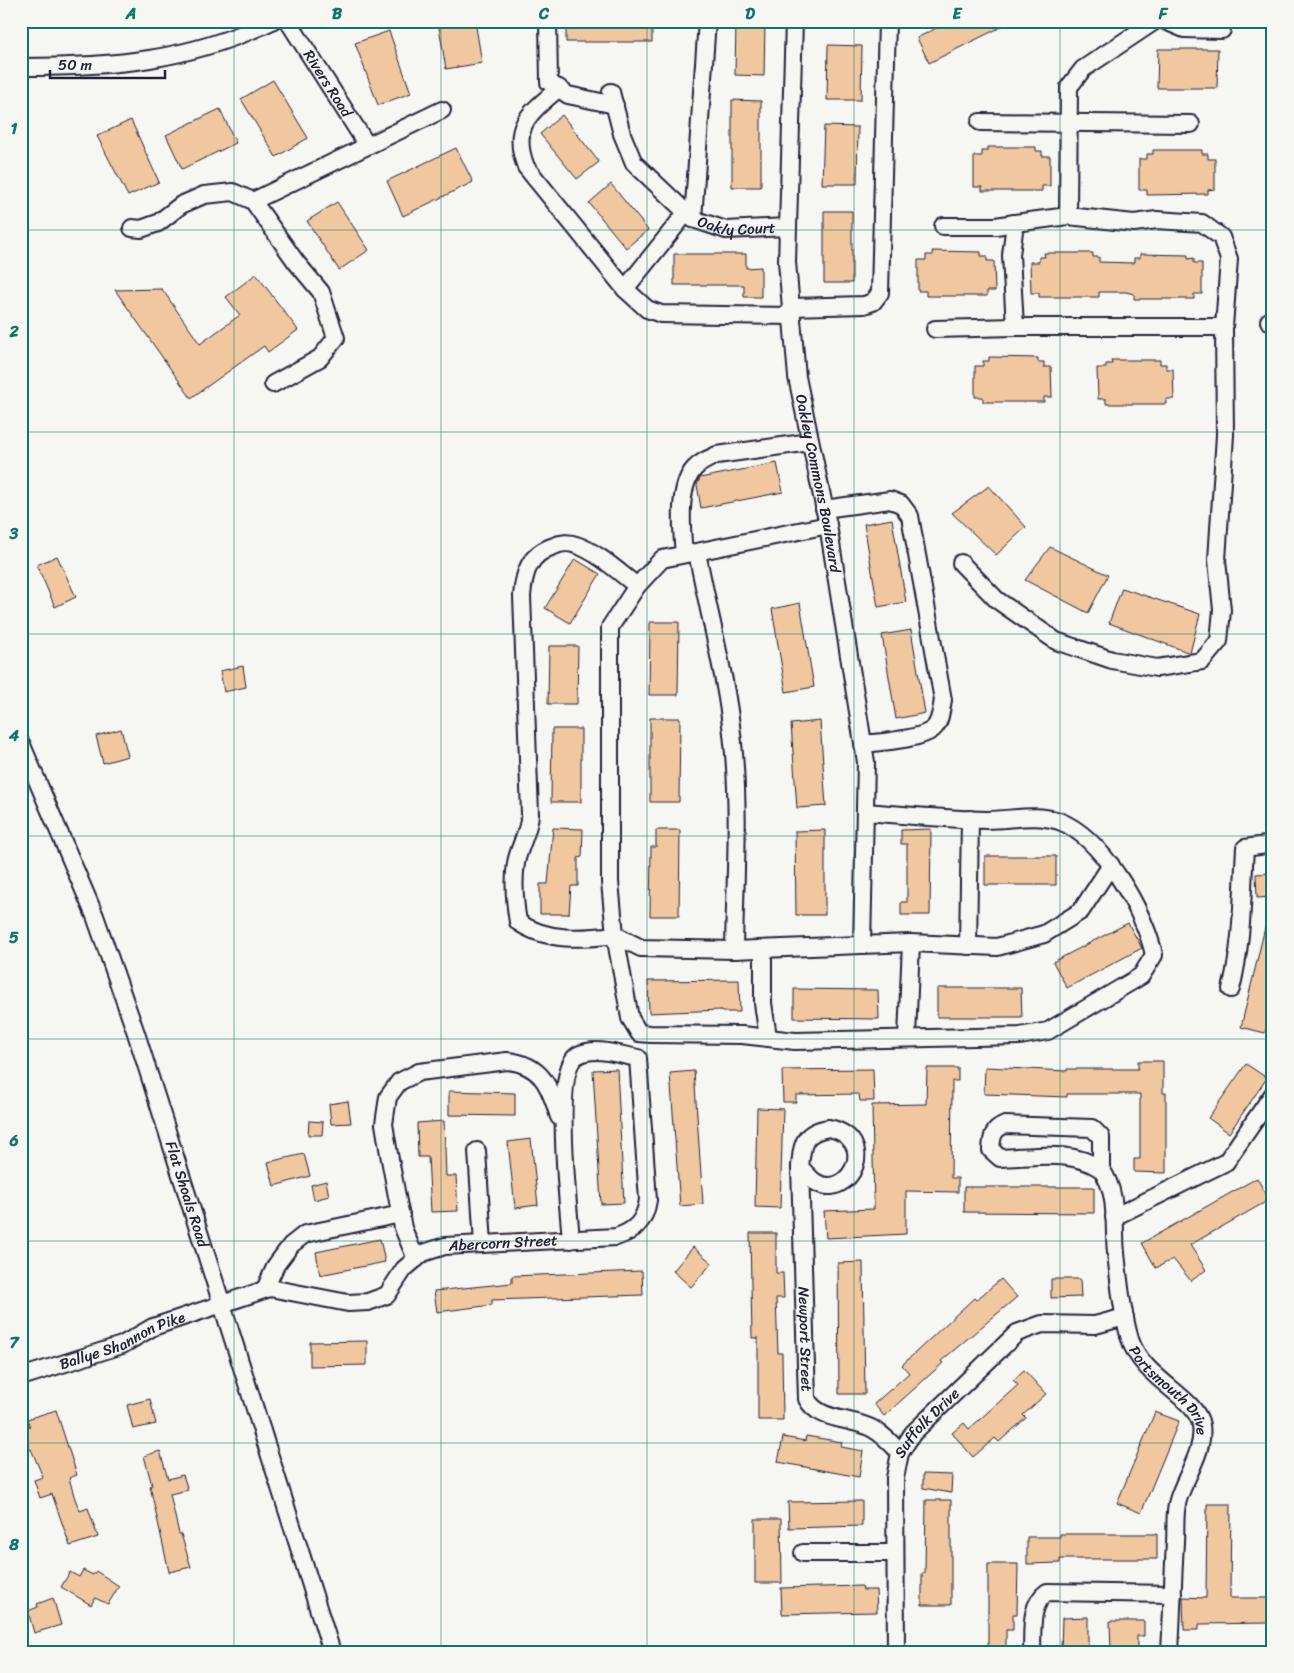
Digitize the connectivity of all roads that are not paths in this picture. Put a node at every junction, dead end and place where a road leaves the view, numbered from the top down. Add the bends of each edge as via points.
1 (272, 21) edge
2 (288, 21) edge
3 (548, 21) edge
4 (707, 21) edge
5 (794, 21) edge
6 (887, 21) edge
7 (1154, 21) edge
8 (1165, 21) edge
9 (1222, 30) dead end
10 (21, 67) edge
11 (559, 88) junction
12 (442, 110) dead end
13 (980, 122) dead end
14 (1068, 122) junction
15 (1191, 124) dead end
16 (367, 145) junction
17 (253, 200) junction
18 (690, 216) junction
19 (1068, 216) junction
20 (1015, 223) junction
21 (943, 226) dead end
22 (788, 227) junction
23 (132, 228) dead end
24 (625, 289) junction
25 (791, 311) junction
26 (1015, 327) junction
27 (1224, 327) junction
28 (935, 329) dead end
29 (273, 384) dead end
30 (810, 442) junction
31 (826, 517) junction
32 (690, 553) junction
33 (961, 563) dead end
34 (637, 586) junction
35 (21, 743) edge
36 (863, 744) junction
37 (865, 812) junction
38 (970, 819) junction
39 (1273, 844) edge
40 (1111, 865) junction
41 (615, 935) junction
42 (910, 943) junction
43 (862, 945) junction
44 (968, 946) junction
45 (763, 949) junction
46 (734, 950) junction
47 (1231, 989) dead end
48 (768, 1037) junction
49 (907, 1037) junction
50 (1273, 1094) edge
51 (563, 1131) junction
52 (477, 1152) dead end
53 (800, 1167) dead end
54 (1100, 1170) junction
55 (401, 1214) junction
56 (1114, 1217) junction
57 (571, 1240) junction
58 (483, 1244) junction
59 (416, 1260) junction
60 (265, 1289) junction
61 (222, 1303) junction
62 (1125, 1317) junction
63 (21, 1376) edge
64 (900, 1453) junction
65 (896, 1553) junction
66 (803, 1554) dead end
67 (1173, 1594) junction
68 (332, 1652) edge
69 (896, 1652) edge
70 (1032, 1652) edge
71 (1170, 1652) edge

1 - 10 street via 212,46 175,56 136,62
2 - 16 street, Rivers Road
3 - 11 street via 548,77 549,82
4 - 18 street
5 - 22 street, Oakley Commons Boulevard
6 - 25 street via 880,293 873,302 864,305
7 - 14 street via 1083,69 1068,87
8 - 9 street via 1184,29
11 - 18 street, Oakly Court via 568,95 613,98 622,134 634,163
11 - 24 street via 527,116 522,126 521,155 526,167
12 - 16 street
13 - 14 street
14 - 15 street
14 - 19 street
16 - 17 street
17 - 23 street via 233,192 204,195 181,205 158,223 142,229
17 - 29 street via 321,292 336,338 320,358
18 - 22 street, Oakly Court via 726,230
18 - 24 street
19 - 20 street
19 - 27 street via 1134,223 1157,220 1202,224 1221,237 1229,259
20 - 21 street
20 - 26 street via 1011,255
22 - 25 street, Oakley Commons Boulevard
24 - 25 street via 647,309 662,314
25 - 30 street, Oakley Commons Boulevard via 797,377
26 - 27 street
26 - 28 street
27 - 33 street via 1225,435 1217,560 1222,610 1219,641 1202,661 1157,668 1112,660 1056,641 997,600
30 - 31 street, Oakley Commons Boulevard
30 - 32 street via 717,455 704,460 692,471 682,508
31 - 32 street
31 - 36 street, Oakley Commons Boulevard
31 - 36 street via 890,500 901,504 910,516 943,700 940,718 933,729 920,735
32 - 34 street via 662,559
32 - 46 street via 718,649 733,743 736,796
34 - 41 street via 610,627 610,882
34 - 41 street via 576,544 560,544 542,549 530,561 522,596 530,814 529,827 516,863 518,922 528,930 577,939
35 - 61 street, Flat Shoals Road via 58,824 98,925
36 - 37 street, Oakley Commons Boulevard
37 - 38 street
37 - 43 street, Oakley Commons Boulevard
38 - 40 street via 1016,816 1060,822 1089,842
38 - 44 street
39 - 47 street via 1245,848 1242,930
40 - 44 street via 1081,911 1044,934 997,947
40 - 49 street via 1133,900 1151,941 1154,955 1141,976 1048,1032 1020,1036
41 - 46 street via 642,948
41 - 48 street via 630,1018 640,1033
42 - 43 street
42 - 44 street
42 - 49 street
43 - 45 street
45 - 46 street
45 - 48 street via 763,1003
48 - 49 street via 795,1041
50 - 56 street via 1226,1162
51 - 55 street via 547,1084 531,1067 520,1062 419,1072 399,1082 388,1097 384,1124
51 - 57 street
51 - 57 street, Abercorn Street via 568,1069 573,1060 588,1052 618,1053 638,1058 648,1200 646,1213 640,1224 629,1233
52 - 58 street
53 - 64 street, Newport Street via 807,1399 811,1408 819,1413 854,1420 873,1429
54 - 54 street via 1088,1160 1073,1156 1000,1158 992,1150 992,1134 1004,1125 1092,1128 1101,1137
54 - 56 street, Portsmouth Drive via 1113,1194
55 - 59 street
55 - 60 street via 305,1234 291,1245 276,1265
56 - 62 street, Portsmouth Drive
57 - 58 street, Abercorn Street
58 - 59 street, Abercorn Street via 445,1246
59 - 60 street, Abercorn Street via 404,1269 387,1295 368,1302 348,1303
60 - 61 street, Abercorn Street
61 - 63 street, Ballye Shannon Pike via 153,1327 122,1345
61 - 68 street, Flat Shoals Road
62 - 64 street, Suffolk Drive via 1095,1325 1042,1324 1016,1332 913,1433
62 - 67 street, Portsmouth Drive via 1130,1341 1142,1362 1190,1404 1201,1426 1200,1446 1177,1502
64 - 65 street, Suffolk Drive via 895,1478
65 - 66 street
65 - 69 street, Suffolk Drive
67 - 70 street via 1047,1592 1038,1598 1034,1607
67 - 71 street, Portsmouth Drive

